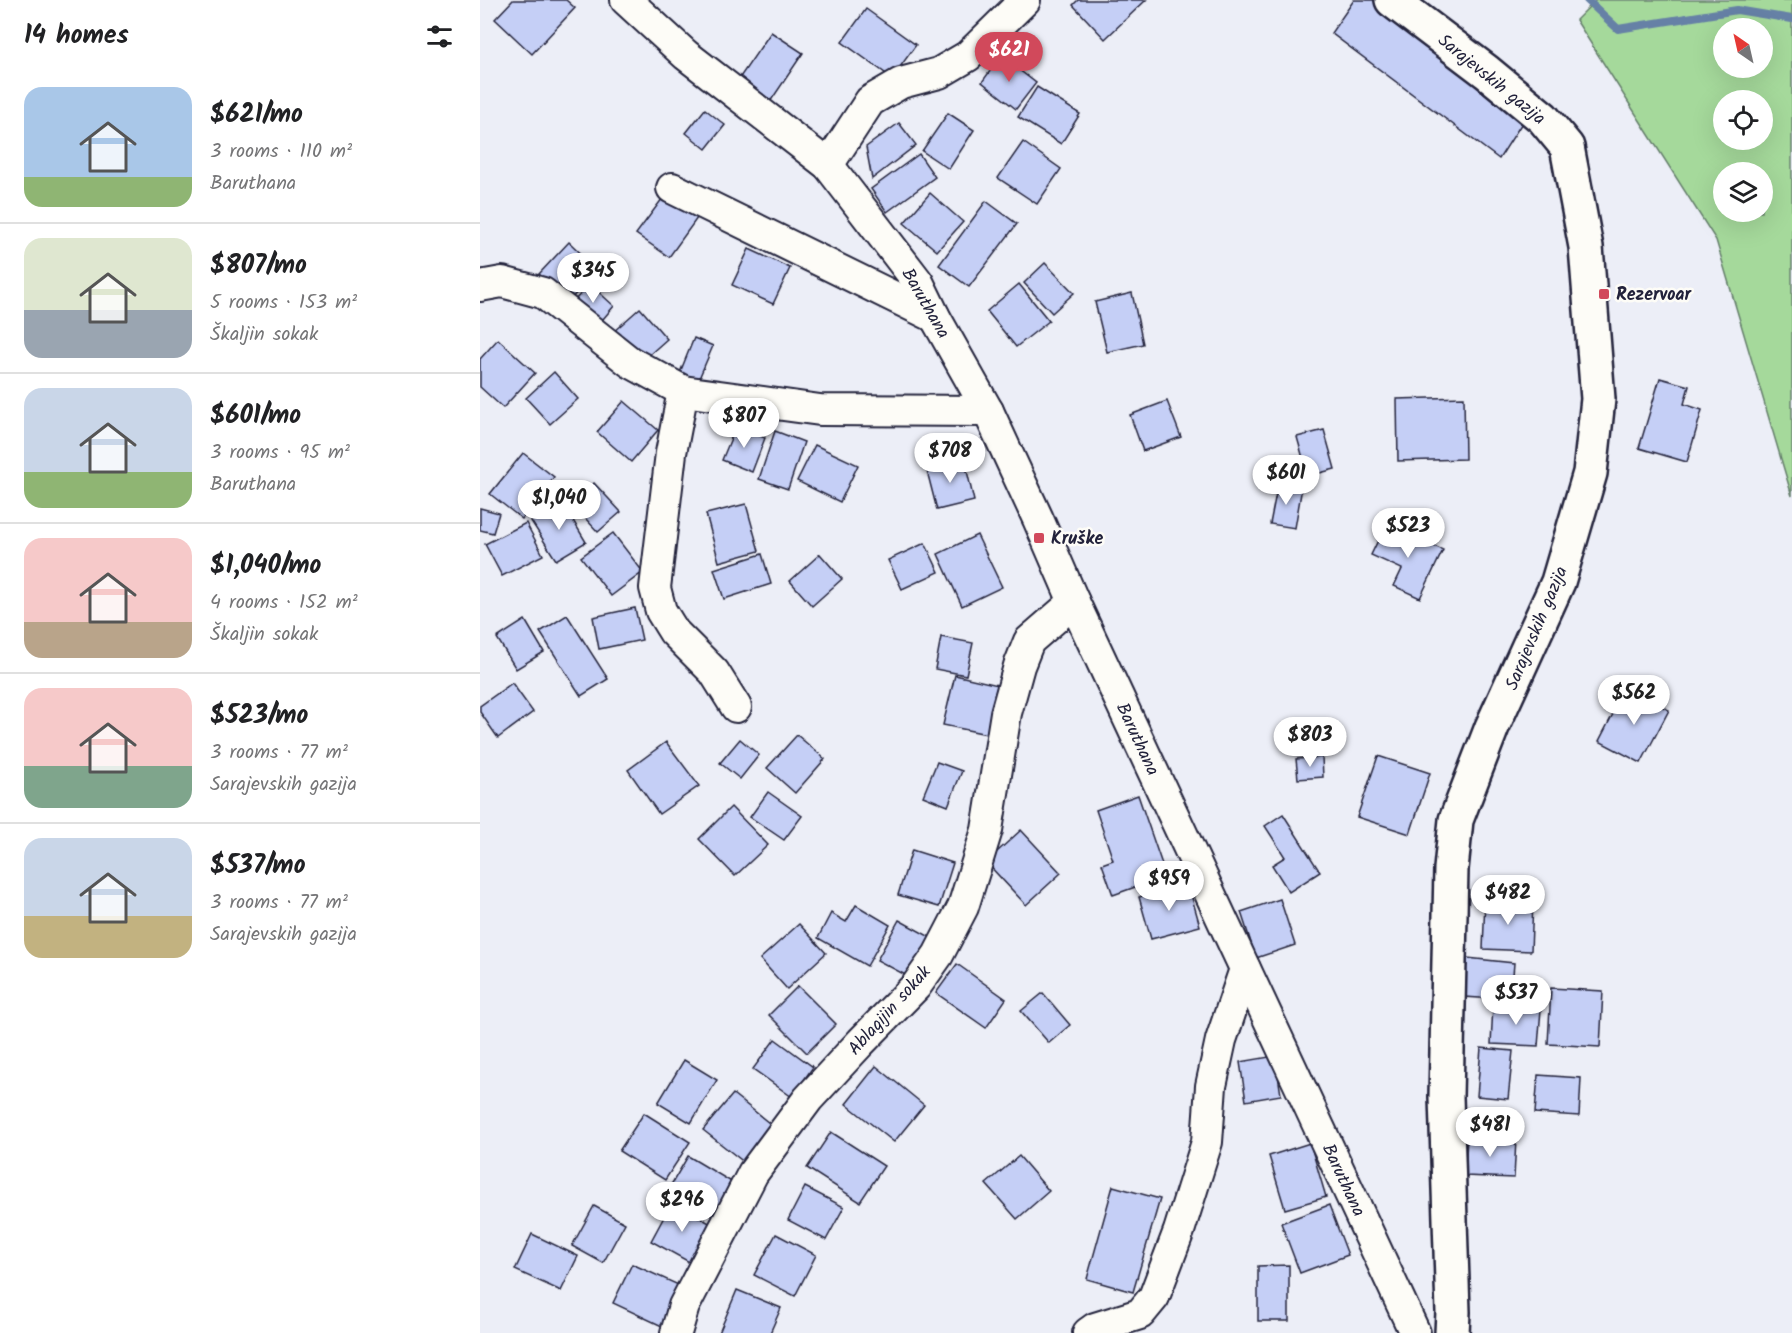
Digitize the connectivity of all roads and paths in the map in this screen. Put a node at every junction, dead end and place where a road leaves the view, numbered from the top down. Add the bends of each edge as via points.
1 (626, 0) edge
2 (1025, 0) edge
3 (1392, 0) edge
4 (828, 165) junction
5 (672, 188) dead end
6 (480, 286) edge
7 (935, 317) junction
8 (683, 391) junction
9 (988, 411) junction
10 (1074, 602) junction
11 (736, 707) dead end
12 (1245, 969) junction
13 (676, 1333) edge
14 (1088, 1333) edge
15 (1415, 1333) edge
16 (1452, 1333) edge

1 - 4 street, Baruthana via 686,55
2 - 4 street via 968,56 939,73 901,83 870,101
3 - 16 main road, Sarajevskih gazija via 1543,118 1567,147 1586,247 1598,399 1590,473 1558,582 1492,727 1456,820 1451,869 1446,1097
4 - 7 street, Baruthana via 918,282
5 - 7 street
6 - 8 street via 502,282 543,293 630,362
7 - 9 street, Baruthana
8 - 9 street via 820,410
8 - 11 street via 671,453 655,588 660,611 674,632 714,672
9 - 10 street, Baruthana
10 - 12 street, Baruthana
10 - 13 street, Ablagijin sokak via 1029,641 1019,666 1006,713 987,830 963,906 939,955 916,986 808,1099 753,1173 684,1306
12 - 14 street via 1221,1040 1211,1086 1207,1142 1154,1297 1140,1314
12 - 15 street, Baruthana

